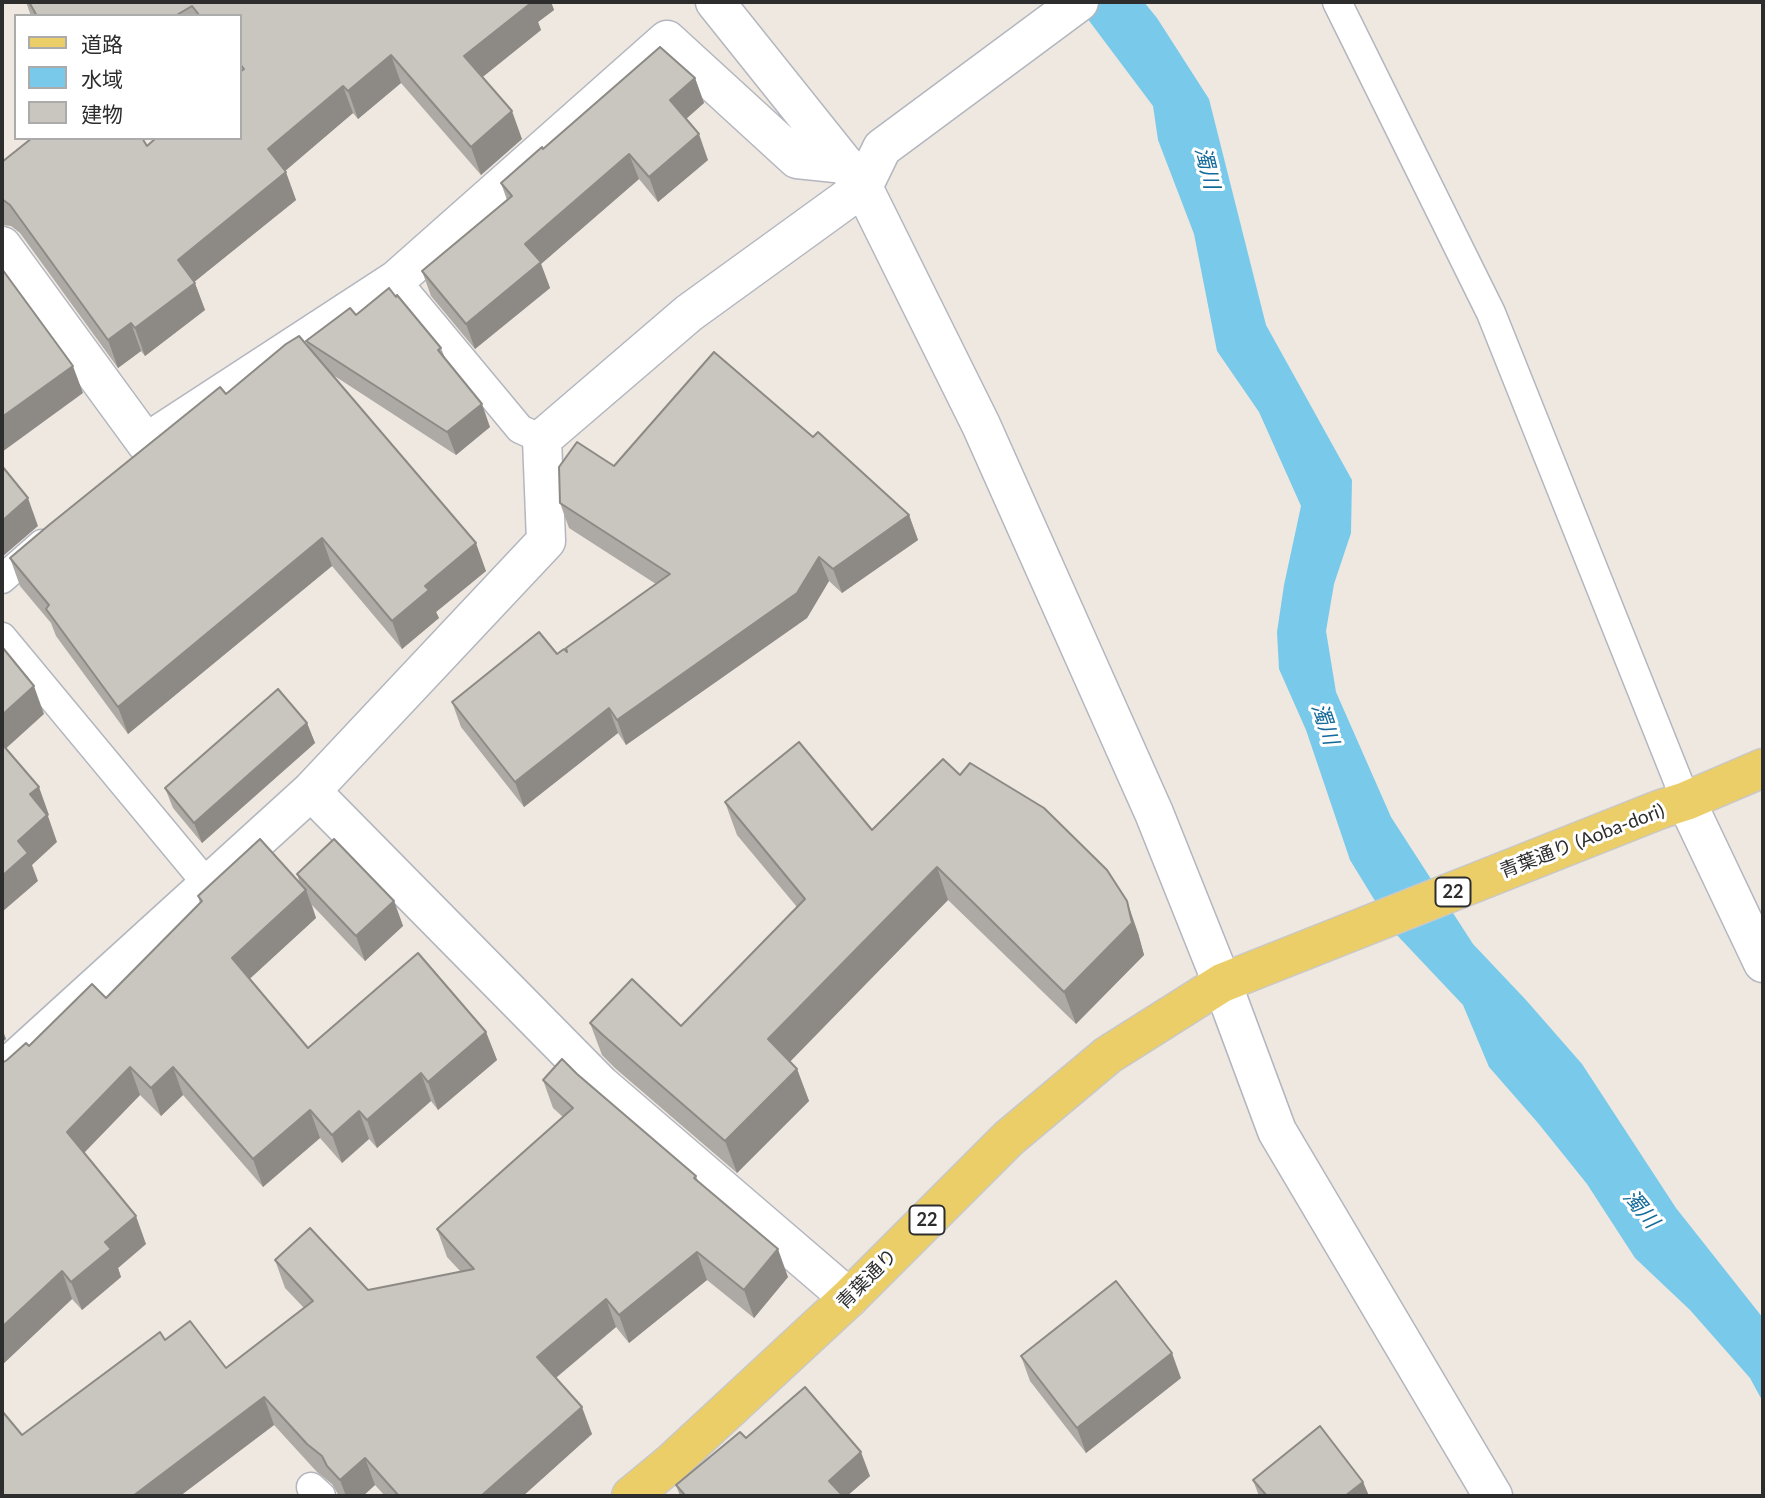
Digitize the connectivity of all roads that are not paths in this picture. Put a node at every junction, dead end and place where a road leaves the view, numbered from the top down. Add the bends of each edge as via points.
1 (715, 2) edge
2 (1079, 2) edge
3 (1336, 2) edge
4 (854, 175) junction
5 (2, 246) edge
6 (396, 280) junction
7 (542, 439) junction
8 (61, 528) edge
9 (2, 579) edge
10 (2, 638) edge
11 (1763, 768) edge
12 (311, 791) junction
13 (1673, 805) junction
14 (208, 885) junction
15 (1763, 963) edge
16 (1233, 978) junction
17 (2, 1072) edge
18 (849, 1298) junction
19 (631, 1496) edge
20 (1493, 1496) edge

1 - 4 street
2 - 4 street via 882,148
3 - 13 lane via 1490,313
4 - 6 street via 797,159 667,40
4 - 7 street
4 - 16 street via 981,425
5 - 6 street via 138,455
6 - 7 lane via 520,429
7 - 12 street via 546,541
8 - 9 lane
10 - 14 lane
11 - 13 main road, 青葉通り (Aoba-dori) / 22
12 - 14 street
12 - 18 street via 601,1085
13 - 15 street
13 - 16 main road, 青葉通り (Aoba-dori) / 22
14 - 17 street
16 - 18 main road, 青葉通り / 22 via 1108,1055 1009,1138
16 - 20 street via 1278,1131
18 - 19 main road, 青葉通り / 22

